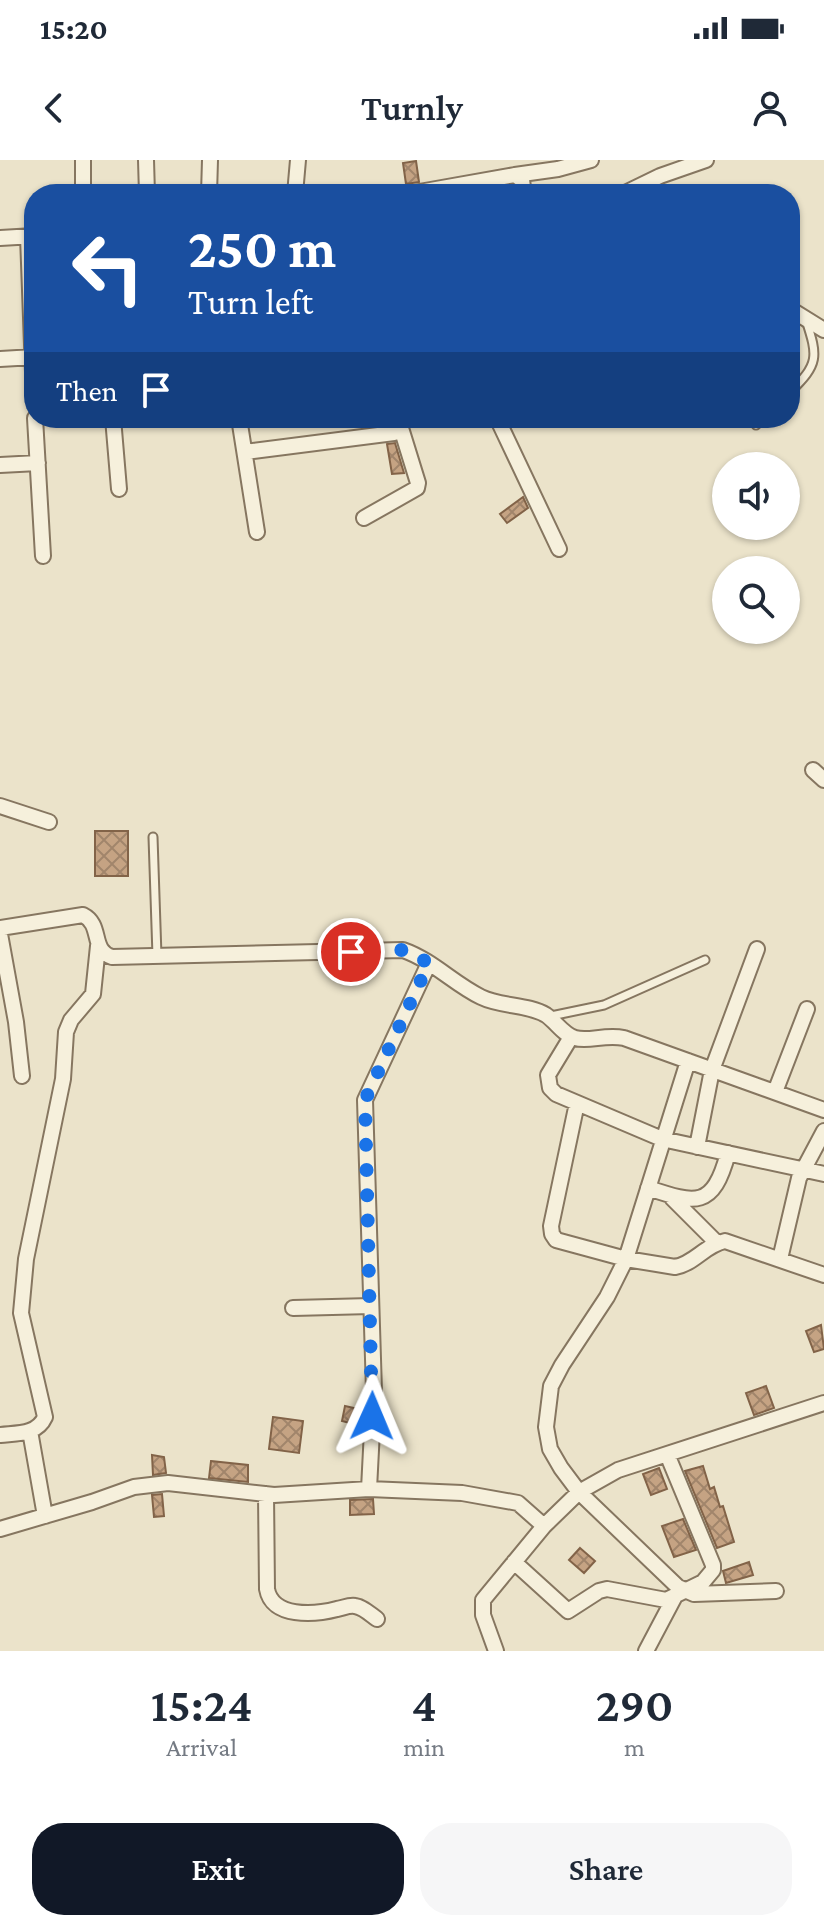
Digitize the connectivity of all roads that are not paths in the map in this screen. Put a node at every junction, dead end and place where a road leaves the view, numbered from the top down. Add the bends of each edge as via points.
1 (83, 160) edge
2 (146, 160) edge
3 (210, 160) edge
4 (298, 160) edge
5 (591, 160) edge
6 (706, 160) edge
7 (515, 175) junction
8 (83, 184) edge
9 (147, 184) edge
10 (209, 184) edge
11 (296, 184) edge
12 (475, 184) edge
13 (523, 184) edge
14 (644, 184) edge
15 (24, 236) edge
16 (0, 238) edge
17 (800, 315) edge
18 (805, 318) junction
19 (822, 329) edge
20 (24, 358) edge
21 (0, 359) edge
22 (800, 382) edge
23 (36, 428) edge
24 (114, 428) edge
25 (241, 428) edge
26 (397, 428) edge
27 (402, 428) edge
28 (502, 428) edge
29 (245, 452) junction
30 (38, 463) junction
31 (0, 465) edge
32 (119, 489) dead end
33 (364, 518) dead end
34 (257, 532) dead end
35 (559, 549) dead end
36 (43, 556) dead end
37 (0, 806) edge
38 (49, 822) dead end
39 (153, 837) dead end
40 (0, 931) edge
41 (98, 946) junction
42 (757, 949) dead end
43 (157, 956) junction
44 (705, 960) dead end
45 (429, 963) junction
46 (807, 1009) dead end
47 (561, 1027) junction
48 (688, 1061) junction
49 (712, 1070) junction
50 (22, 1076) dead end
51 (775, 1092) junction
52 (577, 1103) junction
53 (824, 1110) edge
54 (824, 1131) edge
55 (662, 1139) junction
56 (697, 1147) junction
57 (728, 1153) junction
58 (803, 1169) junction
59 (824, 1174) edge
60 (648, 1188) junction
61 (669, 1195) junction
62 (717, 1243) junction
63 (626, 1259) junction
64 (780, 1259) junction
65 (824, 1275) edge
66 (371, 1306) junction
67 (293, 1308) dead end
68 (824, 1403) edge
69 (30, 1431) junction
70 (0, 1435) edge
71 (667, 1454) junction
72 (369, 1489) junction
73 (579, 1492) junction
74 (266, 1494) junction
75 (45, 1516) junction
76 (1, 1525) edge
77 (544, 1526) junction
78 (514, 1562) junction
79 (776, 1591) dead end
80 (679, 1595) junction
81 (377, 1619) dead end
82 (496, 1651) edge
83 (646, 1651) edge

1 - 8 street
2 - 9 street
3 - 10 street
4 - 11 street
5 - 7 street
6 - 14 street
7 - 12 street
7 - 13 street
15 - 16 street
17 - 18 street
18 - 19 street
18 - 22 lane via 816,349
20 - 21 street
23 - 30 street
24 - 32 street
25 - 29 street
26 - 29 street via 394,433
27 - 33 street via 417,488
28 - 35 street
29 - 34 street
30 - 31 street
30 - 36 street
37 - 38 street
39 - 43 lane
40 - 41 street via 83,915 95,927
40 - 50 street
41 - 43 street via 112,957
41 - 69 street via 93,994 66,1032 63,1079 26,1259 21,1313 45,1417
42 - 49 street
43 - 45 street via 403,950
44 - 47 lane
45 - 47 street via 480,997
45 - 66 street via 365,1100
46 - 51 street
47 - 48 street via 588,1039 611,1036
47 - 52 street via 547,1081 556,1094
48 - 49 street
48 - 55 street
49 - 51 street
49 - 56 street
51 - 53 street
52 - 55 street
52 - 63 street via 552,1234 563,1243
54 - 58 street
55 - 56 street
55 - 60 street
56 - 57 street
57 - 58 street
57 - 61 street via 722,1177 706,1195 689,1201
58 - 59 street
58 - 64 street
60 - 61 street
60 - 63 street
61 - 62 street
62 - 63 street via 681,1266
62 - 64 street
63 - 73 street via 551,1386 546,1427 550,1449
64 - 65 street
66 - 67 street
66 - 72 street
68 - 71 street
69 - 70 street
69 - 75 street
71 - 73 street via 618,1470
71 - 80 street via 713,1565 703,1582
72 - 74 street
72 - 77 street via 462,1493 518,1503
73 - 77 street
73 - 80 street
74 - 75 street via 149,1485
74 - 81 street via 267,1589 273,1603 286,1611 352,1605
75 - 76 street
77 - 78 street
78 - 80 street via 568,1611 607,1589 666,1600
78 - 82 street via 481,1607
79 - 80 street
80 - 83 street

